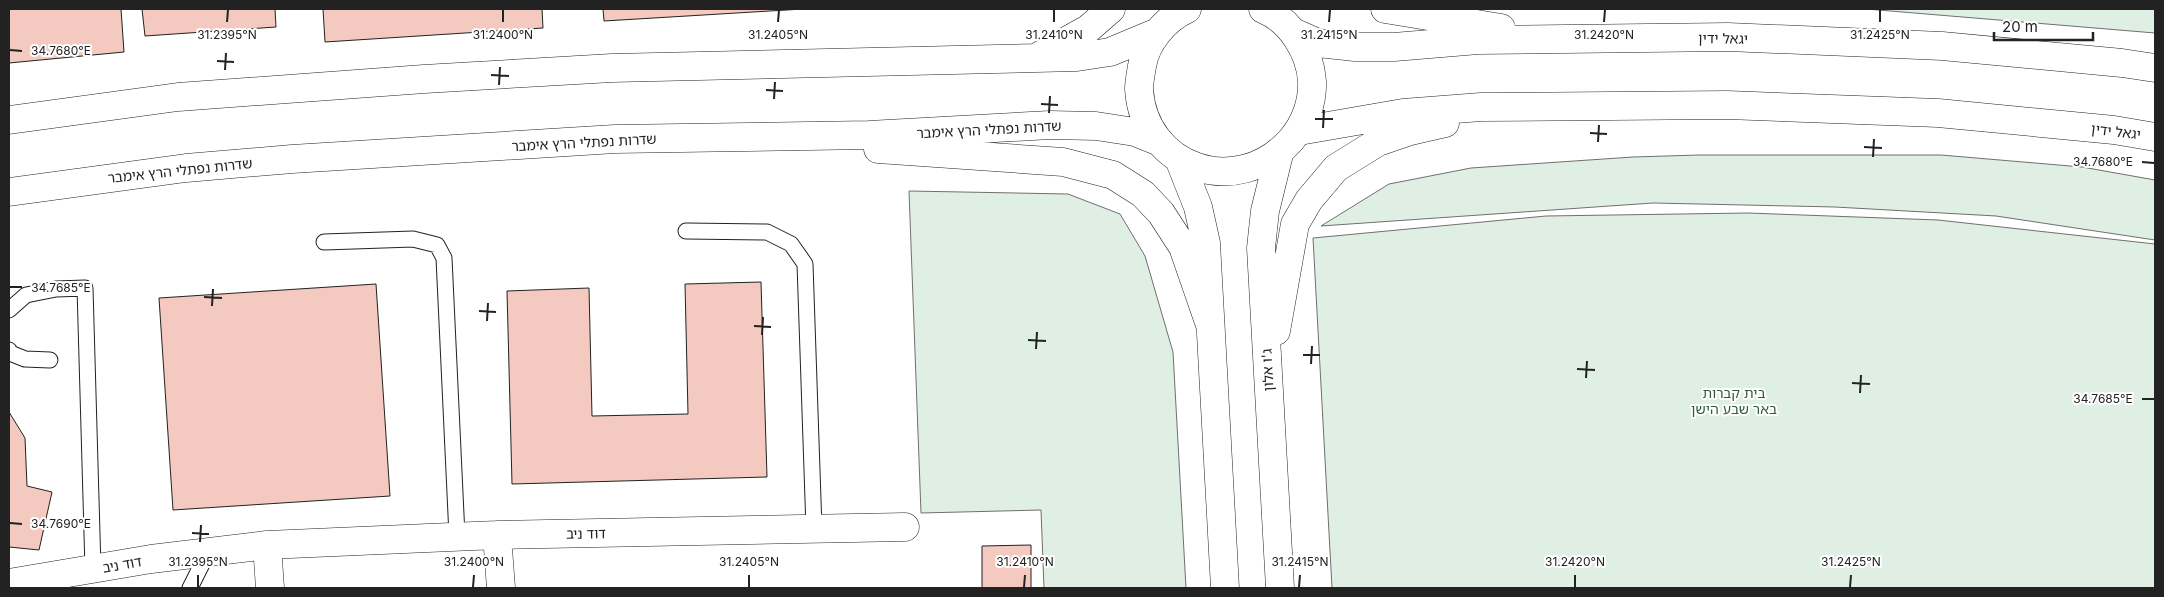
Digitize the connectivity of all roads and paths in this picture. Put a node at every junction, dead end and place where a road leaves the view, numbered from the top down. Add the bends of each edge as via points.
1 (1111, 9) edge
2 (1385, 9) edge
3 (1183, 10) edge
4 (1267, 10) edge
5 (1158, 32) junction
6 (1293, 32) junction
7 (1569, 39) junction
8 (1035, 58) junction
9 (2155, 68) edge
10 (1522, 107) junction
11 (9, 120) edge
12 (1299, 131) junction
13 (2155, 137) edge
14 (702, 138) junction
15 (1169, 151) junction
16 (1279, 154) junction
17 (9, 192) edge
18 (686, 231) dead end
19 (324, 242) dead end
20 (9, 310) edge
21 (1210, 325) junction
22 (9, 350) edge
23 (50, 360) dead end
24 (1268, 374) junction
25 (905, 527) dead end
26 (814, 529) junction
27 (497, 535) junction
28 (457, 536) junction
29 (267, 545) junction
30 (208, 552) junction
31 (93, 569) junction
32 (9, 583) edge
33 (190, 588) edge
34 (270, 588) edge
35 (501, 588) edge
36 (1225, 588) edge
37 (1280, 588) edge

1 - 8 main road via 1088,29
2 - 7 main road
3 - 5 main road
4 - 6 main road
5 - 8 main road via 1110,52
5 - 15 main road via 1144,58 1139,88 1144,116
6 - 7 main road, יגאל ידין via 1318,42 1355,47
6 - 12 main road via 1306,55 1312,80 1309,106
7 - 9 main road, יגאל ידין via 1728,38 1942,46
8 - 11 main road via 612,68 434,78 178,97
10 - 12 main road, יגאל ידין via 1403,113
10 - 13 main road, יגאל ידין via 1727,105 1938,113
10 - 24 main road via 1410,131 1378,142 1336,168 1309,200 1295,224
12 - 16 main road
14 - 15 main road, שדרות נפתלי הרץ אימבר via 1096,126 1135,132
14 - 17 main road, שדרות נפתלי הרץ אימבר via 605,140 292,159 186,168
14 - 21 main road via 1063,162 1113,175 1143,194 1162,213 1183,247
15 - 16 main road, שדרות נפתלי הרץ אימבר via 1203,170 1230,172 1256,167
15 - 21 main road via 1198,207 1206,243
16 - 24 main road, ג'ו אלון via 1265,211 1261,248
18 - 26 lane via 767,232 791,244 805,264
19 - 28 lane via 413,239 436,245 444,258
20 - 31 lane via 26,295 84,288
21 - 36 main road
22 - 23 lane via 25,359
24 - 37 main road, ג'ו אלון
25 - 26 main road, דוד ניב
26 - 27 main road, דוד ניב
27 - 28 main road, דוד ניב
27 - 35 main road
28 - 29 main road, דוד ניב
29 - 30 main road, דוד ניב
29 - 34 main road
30 - 31 main road, דוד ניב
30 - 33 lane
31 - 32 main road, דוד ניב

